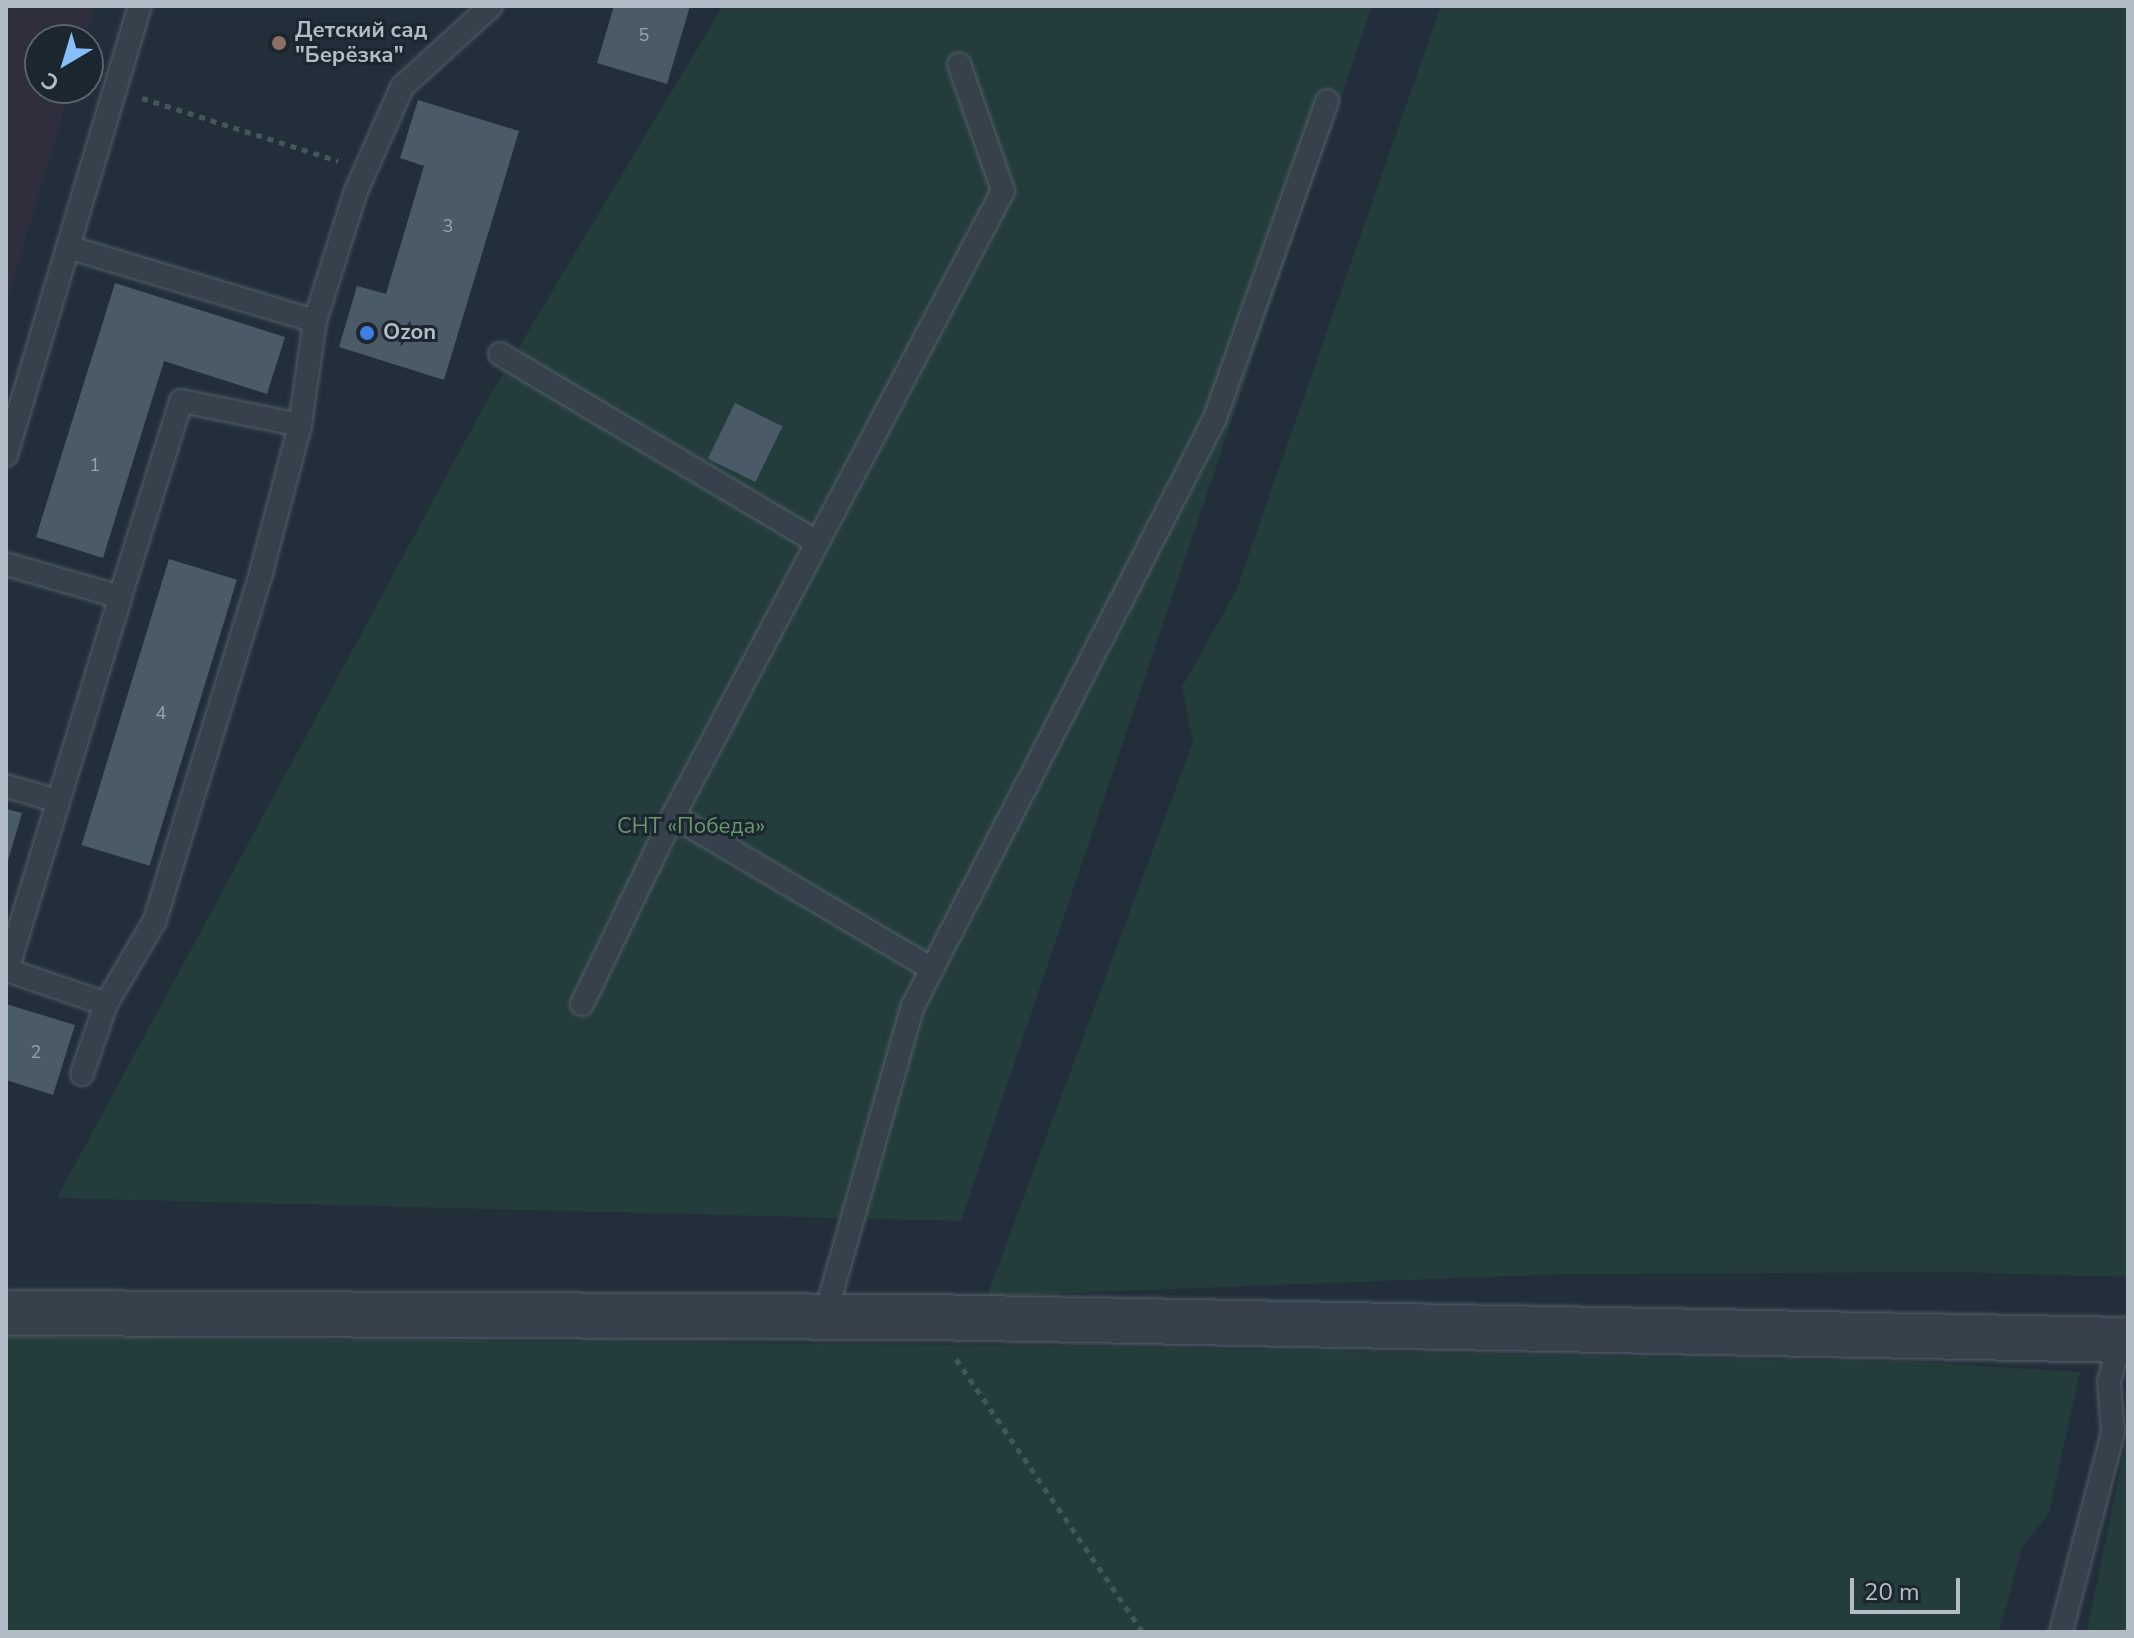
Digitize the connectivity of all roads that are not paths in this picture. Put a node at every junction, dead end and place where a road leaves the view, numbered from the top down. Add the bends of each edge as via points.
1 (140, 6) edge
2 (491, 6) edge
3 (959, 64) dead end
4 (1327, 101) dead end
5 (68, 247) junction
6 (315, 321) junction
7 (500, 354) dead end
8 (300, 425) junction
9 (6, 455) edge
10 (817, 542) junction
11 (6, 564) edge
12 (120, 597) junction
13 (6, 786) edge
14 (58, 801) junction
15 (673, 816) junction
16 (932, 969) junction
17 (106, 1004) junction
18 (582, 1004) dead end
19 (82, 1074) dead end
20 (6, 1313) edge
21 (825, 1316) junction
22 (2128, 1340) edge
23 (2128, 1347) edge
24 (2061, 1632) edge

1 - 5 lane
2 - 6 lane via 402,87 366,170
3 - 10 lane via 1003,191
4 - 16 lane via 1215,418
5 - 6 lane
5 - 9 lane
6 - 8 lane
7 - 10 lane
8 - 12 lane via 181,401
8 - 17 lane via 262,569 155,920
10 - 15 lane
11 - 12 lane
12 - 14 lane
13 - 14 lane
14 - 17 lane via 7,970
15 - 16 lane
15 - 18 lane
16 - 21 lane via 913,1006
17 - 19 lane
20 - 21 street
21 - 22 street
23 - 24 lane via 2115,1360 2109,1382 2113,1432

